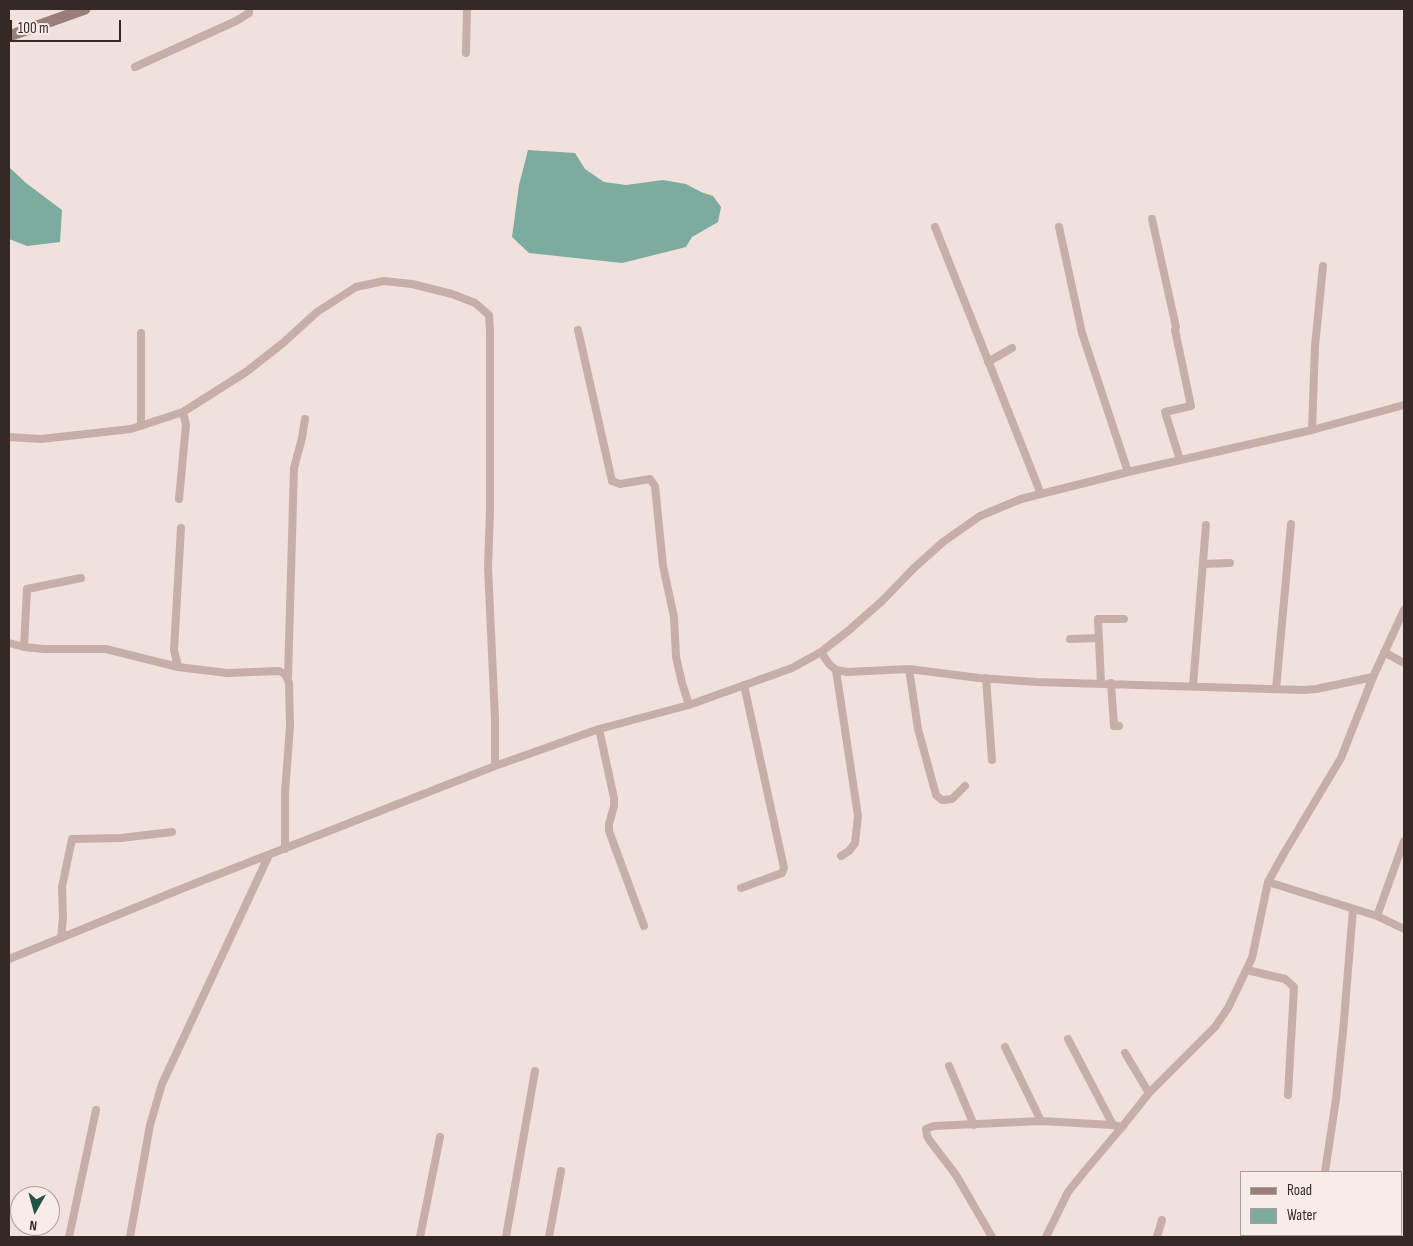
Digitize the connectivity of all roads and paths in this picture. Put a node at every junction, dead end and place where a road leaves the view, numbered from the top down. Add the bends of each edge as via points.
1 (86, 9) edge
2 (250, 9) edge
3 (467, 9) edge
4 (9, 36) edge
5 (466, 53) dead end
6 (135, 67) dead end
7 (1152, 219) dead end
8 (935, 227) dead end
9 (1059, 227) dead end
10 (1322, 266) dead end
11 (578, 330) dead end
12 (141, 333) dead end
13 (1012, 348) dead end
14 (988, 362) junction
15 (1404, 406) edge
16 (183, 412) junction
17 (305, 419) dead end
18 (141, 426) junction
19 (1312, 430) junction
20 (9, 437) edge
21 (1180, 460) junction
22 (1128, 472) junction
23 (1042, 494) junction
24 (179, 499) dead end
25 (1291, 524) dead end
26 (1206, 525) dead end
27 (181, 528) dead end
28 (1203, 564) junction
29 (1230, 564) dead end
30 (81, 578) dead end
31 (1404, 610) edge
32 (1124, 619) dead end
33 (1099, 638) junction
34 (1070, 639) dead end
35 (9, 643) edge
36 (24, 647) junction
37 (821, 652) junction
38 (1384, 652) junction
39 (1404, 663) edge
40 (178, 667) junction
41 (909, 669) junction
42 (836, 670) junction
43 (288, 677) junction
44 (1373, 677) junction
45 (986, 678) junction
46 (1101, 683) junction
47 (1111, 683) junction
48 (744, 685) junction
49 (1193, 686) junction
50 (1276, 689) junction
51 (690, 705) junction
52 (1119, 726) dead end
53 (599, 729) junction
54 (992, 760) dead end
55 (495, 766) junction
56 (965, 786) dead end
57 (172, 832) dead end
58 (1404, 841) edge
59 (285, 849) junction
60 (269, 855) junction
61 (841, 856) dead end
62 (1268, 882) junction
63 (741, 888) dead end
64 (1353, 908) junction
65 (1377, 916) junction
66 (644, 926) dead end
67 (1404, 928) edge
68 (61, 938) junction
69 (9, 959) edge
70 (1247, 970) junction
71 (1068, 1039) dead end
72 (1005, 1047) dead end
73 (1125, 1054) dead end
74 (949, 1066) dead end
75 (535, 1072) dead end
76 (1149, 1093) junction
77 (1288, 1095) dead end
78 (96, 1110) dead end
79 (1041, 1122) junction
80 (1112, 1124) junction
81 (974, 1125) junction
82 (1122, 1127) junction
83 (440, 1137) dead end
84 (561, 1171) dead end
85 (1325, 1171) edge
86 (1162, 1220) dead end
87 (70, 1237) edge
88 (130, 1237) edge
89 (420, 1237) edge
90 (506, 1237) edge
91 (549, 1237) edge
92 (992, 1237) edge
93 (1046, 1237) edge
94 (1157, 1237) edge

1 - 4 street
2 - 6 street via 236,21
3 - 5 street
7 - 21 street via 1191,406 1165,412
8 - 14 street
9 - 22 street via 1082,333
10 - 19 street
11 - 51 street via 612,481 620,484 650,479 655,486 663,566 674,617 676,657
12 - 18 street
13 - 14 street
14 - 23 street
15 - 19 street
16 - 18 street
16 - 24 street via 186,425
16 - 55 street via 246,372 317,312 356,288 384,281 412,284 475,303 489,315 488,567
17 - 43 street via 294,468
18 - 20 street via 41,439
19 - 21 street
21 - 22 street
22 - 23 street
23 - 37 street via 1021,499 963,526
25 - 50 street
26 - 28 street
27 - 40 street via 174,650
28 - 29 street
28 - 49 street
30 - 36 street via 27,589
31 - 38 street
32 - 33 street via 1098,619
33 - 34 street
33 - 46 street
35 - 36 street
36 - 40 street via 106,649
37 - 42 street
37 - 48 street via 792,668
38 - 39 street
38 - 44 street
40 - 43 street via 227,673 279,671
41 - 42 street
41 - 45 street
41 - 56 street via 918,729 936,795 942,800 952,800
42 - 61 street via 858,816 855,843
43 - 59 street via 290,726
44 - 50 street via 1316,689
44 - 62 street via 1341,758
45 - 46 street
45 - 54 street
46 - 47 street
47 - 49 street
47 - 52 street via 1114,726
48 - 51 street
48 - 63 street via 784,868 782,873
49 - 50 street
51 - 53 street
53 - 55 street
53 - 66 street via 614,798 609,831
55 - 59 street
57 - 68 street via 72,839 62,887
58 - 65 street
59 - 60 street
60 - 68 street
60 - 88 street via 162,1084 150,1125
62 - 64 street
62 - 70 street
64 - 65 street
64 - 85 street via 1338,1080
65 - 67 street
68 - 69 street
70 - 76 street via 1215,1027
70 - 77 street via 1285,979 1294,987
71 - 80 street
72 - 79 street
73 - 76 street
74 - 81 street
75 - 90 street
76 - 82 street
78 - 87 street
79 - 80 street
79 - 81 street
80 - 82 street
81 - 92 street via 934,1126 926,1132 956,1175
82 - 93 street via 1068,1192
83 - 89 street
84 - 91 street
86 - 94 street

